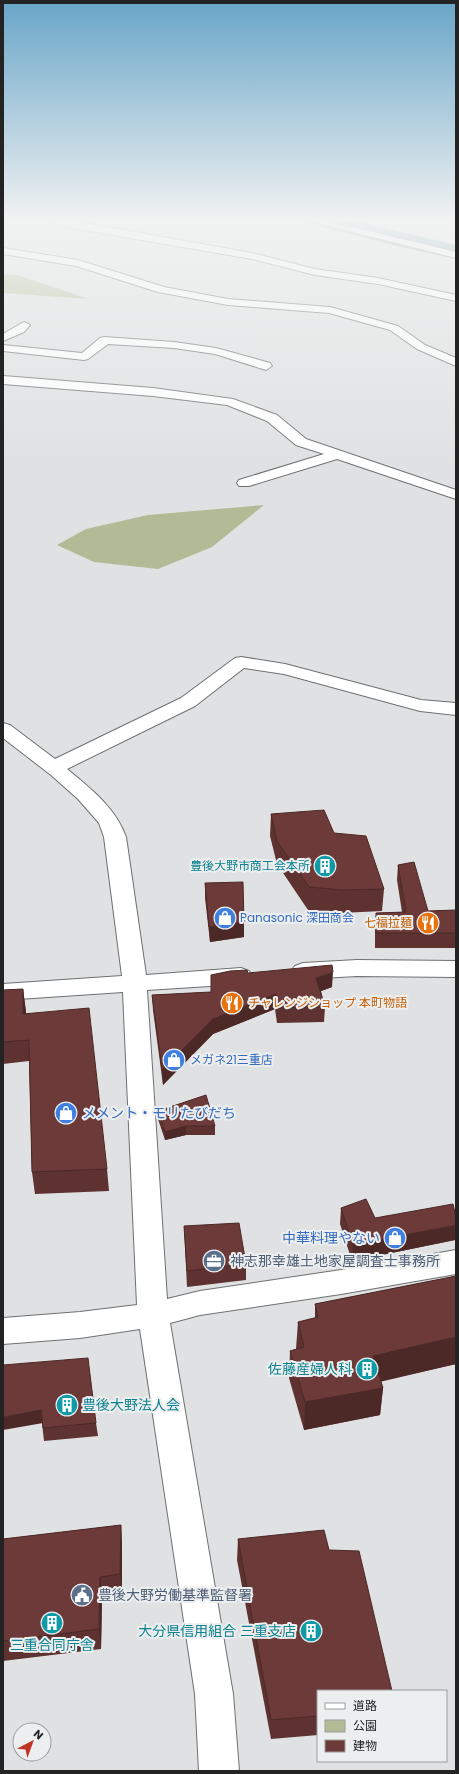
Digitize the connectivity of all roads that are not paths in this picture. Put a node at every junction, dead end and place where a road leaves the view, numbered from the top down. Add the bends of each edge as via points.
1 (223, 301) edge
2 (24, 325) dead end
3 (3, 338) edge
4 (3, 348) edge
5 (456, 362) edge
6 (266, 366) dead end
7 (3, 380) edge
8 (336, 455) junction
9 (450, 480) dead end
10 (244, 483) dead end
11 (432, 488) junction
12 (456, 496) edge
13 (456, 709) edge
14 (3, 729) edge
15 (53, 768) junction
16 (456, 968) edge
17 (135, 983) junction
18 (3, 992) edge
19 (456, 1262) edge
20 (152, 1315) junction
21 (3, 1331) edge
22 (220, 1771) edge

1 - 5 street via 330,310 394,328 421,347
2 - 3 street via 20,330
4 - 6 street via 84,356 104,340 216,351
7 - 8 street via 153,392 229,402 272,418 301,442
8 - 10 street
8 - 11 street
9 - 11 street
11 - 12 street
13 - 15 street via 420,705 285,669 241,662 188,702
14 - 15 street
15 - 17 street via 109,821 115,837
16 - 17 street via 357,968
17 - 18 street
17 - 20 street
19 - 20 street via 200,1303
20 - 21 street via 80,1325
20 - 22 street via 214,1694

